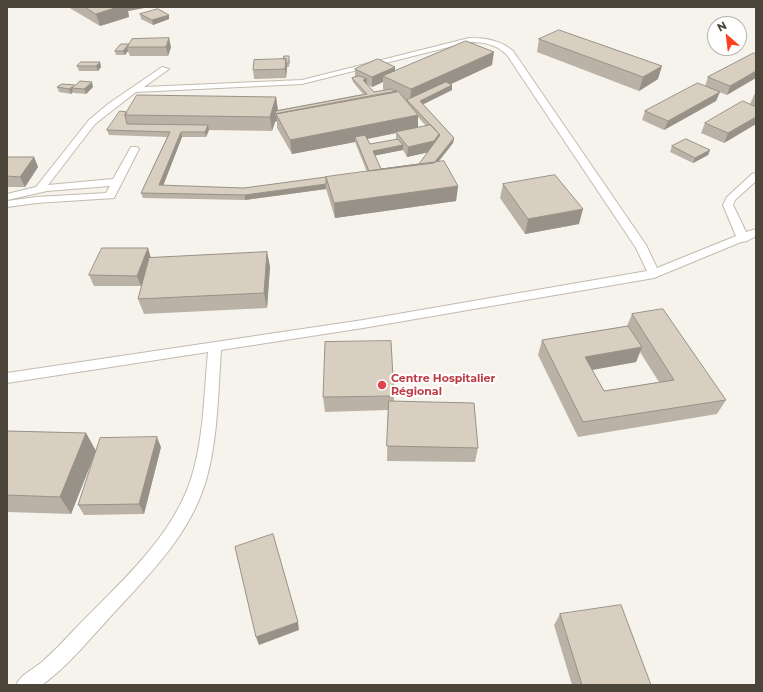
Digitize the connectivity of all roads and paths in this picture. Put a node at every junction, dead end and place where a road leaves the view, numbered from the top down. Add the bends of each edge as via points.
1 (165, 69) dead end
2 (135, 90) junction
3 (134, 149) dead end
4 (756, 176) edge
5 (117, 182) junction
6 (40, 189) junction
7 (7, 197) edge
8 (7, 204) edge
9 (756, 232) edge
10 (743, 239) junction
11 (654, 274) junction
12 (215, 346) junction
13 (7, 378) edge
14 (26, 685) edge

1 - 2 lane
2 - 6 lane via 92,122
2 - 11 lane via 302,82 469,40 502,45 510,53 642,248
3 - 5 lane
4 - 10 lane via 731,199 728,205
5 - 6 lane
5 - 8 lane via 110,196
6 - 7 lane
9 - 10 lane
10 - 11 lane
11 - 12 lane via 363,324
12 - 13 lane
12 - 14 lane via 207,441 199,479 181,518 153,558 79,638

